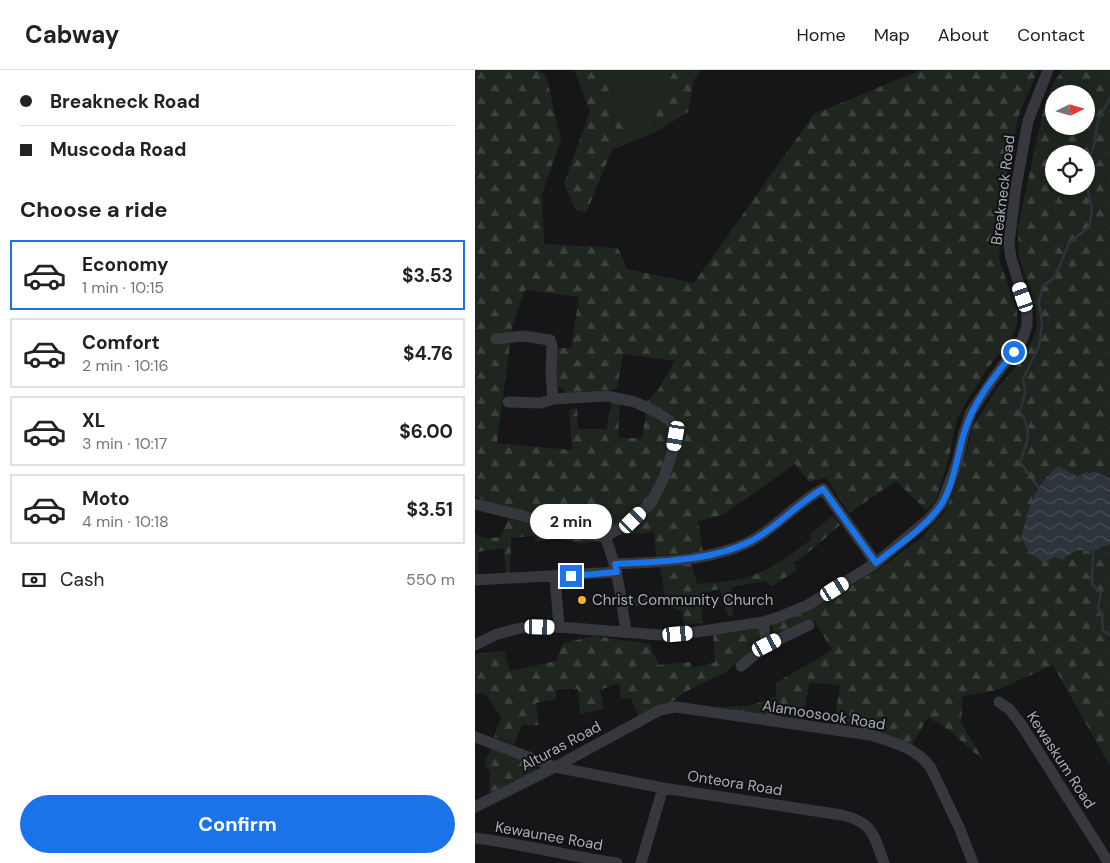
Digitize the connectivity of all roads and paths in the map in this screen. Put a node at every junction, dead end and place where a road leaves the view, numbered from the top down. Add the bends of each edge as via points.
1 (1049, 70) edge
2 (496, 339) dead end
3 (553, 399) junction
4 (508, 402) dead end
5 (475, 504) edge
6 (605, 537) junction
7 (876, 563) junction
8 (616, 568) junction
9 (555, 577) junction
10 (475, 580) edge
11 (763, 622) junction
12 (809, 624) dead end
13 (559, 627) junction
14 (626, 632) junction
15 (475, 645) edge
16 (767, 645) junction
17 (741, 666) dead end
18 (999, 702) dead end
19 (660, 710) joint
20 (475, 737) edge
21 (555, 767) junction
22 (663, 788) junction
23 (475, 807) edge
24 (475, 838) edge
25 (617, 863) edge
26 (641, 863) edge
27 (884, 863) edge
28 (973, 863) edge
29 (1109, 863) edge

1 - 7 street, Breakneck Road via 1027,121 1009,243 1027,310 1025,333 971,412 942,503 931,518
2 - 3 street via 523,336 550,340
3 - 4 street via 541,403
3 - 6 street via 607,396 635,402 658,413 675,429 673,450 651,503 633,520
5 - 6 street via 579,533
6 - 8 street
7 - 8 street via 823,489 751,541 726,551
7 - 11 street, Breakneck Road via 808,605
8 - 9 street
8 - 14 street
9 - 10 street
9 - 13 street
11 - 14 street, Breakneck Road via 660,635
11 - 16 street
12 - 16 street
13 - 14 street, Breakneck Road
13 - 15 street, Breakneck Road via 512,630
16 - 17 street
18 - 29 street, Kewaskum Road via 1021,724
19 - 21 street, Alturas Road
19 - 28 street, Alamoosook Road via 676,707 870,735 912,750 931,768
20 - 21 street, Onteora Road
21 - 22 street, Onteora Road
21 - 23 street, Alturas Road
22 - 26 street
22 - 27 street, Onteora Road via 856,819 866,824 873,834
24 - 25 street, Kewaunee Road

